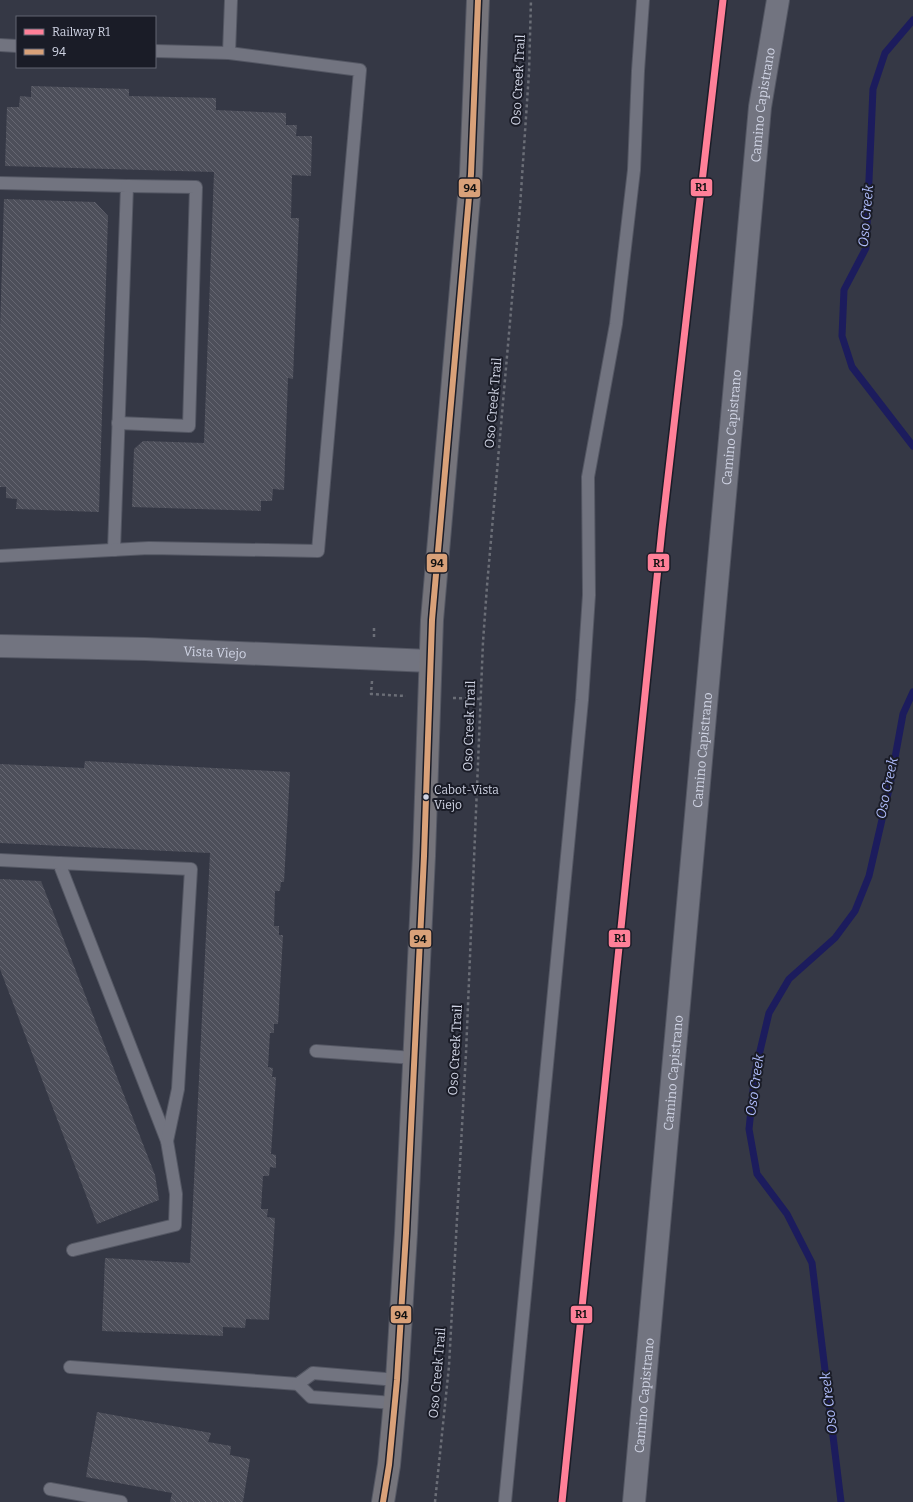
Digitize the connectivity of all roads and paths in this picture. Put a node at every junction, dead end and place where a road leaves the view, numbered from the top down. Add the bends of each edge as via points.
1 (231, 0) edge
2 (478, 0) edge
3 (531, 0) edge
4 (643, 0) edge
5 (778, 0) edge
6 (0, 45) edge
7 (16, 46) edge
8 (156, 51) edge
9 (229, 53) junction
10 (0, 183) edge
11 (127, 186) junction
12 (118, 423) junction
13 (114, 550) junction
14 (0, 556) edge
15 (0, 646) edge
16 (430, 661) junction
17 (0, 860) edge
18 (59, 862) junction
19 (316, 1051) dead end
20 (414, 1058) junction
21 (167, 1141) junction
22 (73, 1250) dead end
23 (70, 1367) dead end
24 (397, 1380) junction
25 (298, 1384) junction
26 (394, 1404) junction
27 (50, 1489) dead end
28 (121, 1502) edge
29 (383, 1502) edge
30 (435, 1502) edge
31 (505, 1502) edge
32 (634, 1502) edge

1 - 9 lane
2 - 16 main road via 471,174
3 - 30 path, Oso Creek Trail via 520,207 483,642 449,1366
4 - 31 lane via 634,170 617,316 588,477 589,595 582,700
5 - 32 street, Camino Capistrano via 760,107
6 - 7 lane
8 - 9 lane
9 - 13 lane via 360,70 318,551 149,548
10 - 11 lane
11 - 12 lane
11 - 12 lane via 196,187 189,426
12 - 13 lane
13 - 14 lane
15 - 16 street, Vista Viejo via 145,649
16 - 20 main road
17 - 18 lane
18 - 21 lane
18 - 21 lane via 191,869 178,1089
19 - 20 lane
20 - 24 main road
21 - 22 lane via 176,1194 175,1225
23 - 25 lane
24 - 25 lane via 313,1373
24 - 26 main road
25 - 26 lane via 312,1397
26 - 29 main road
27 - 28 lane

